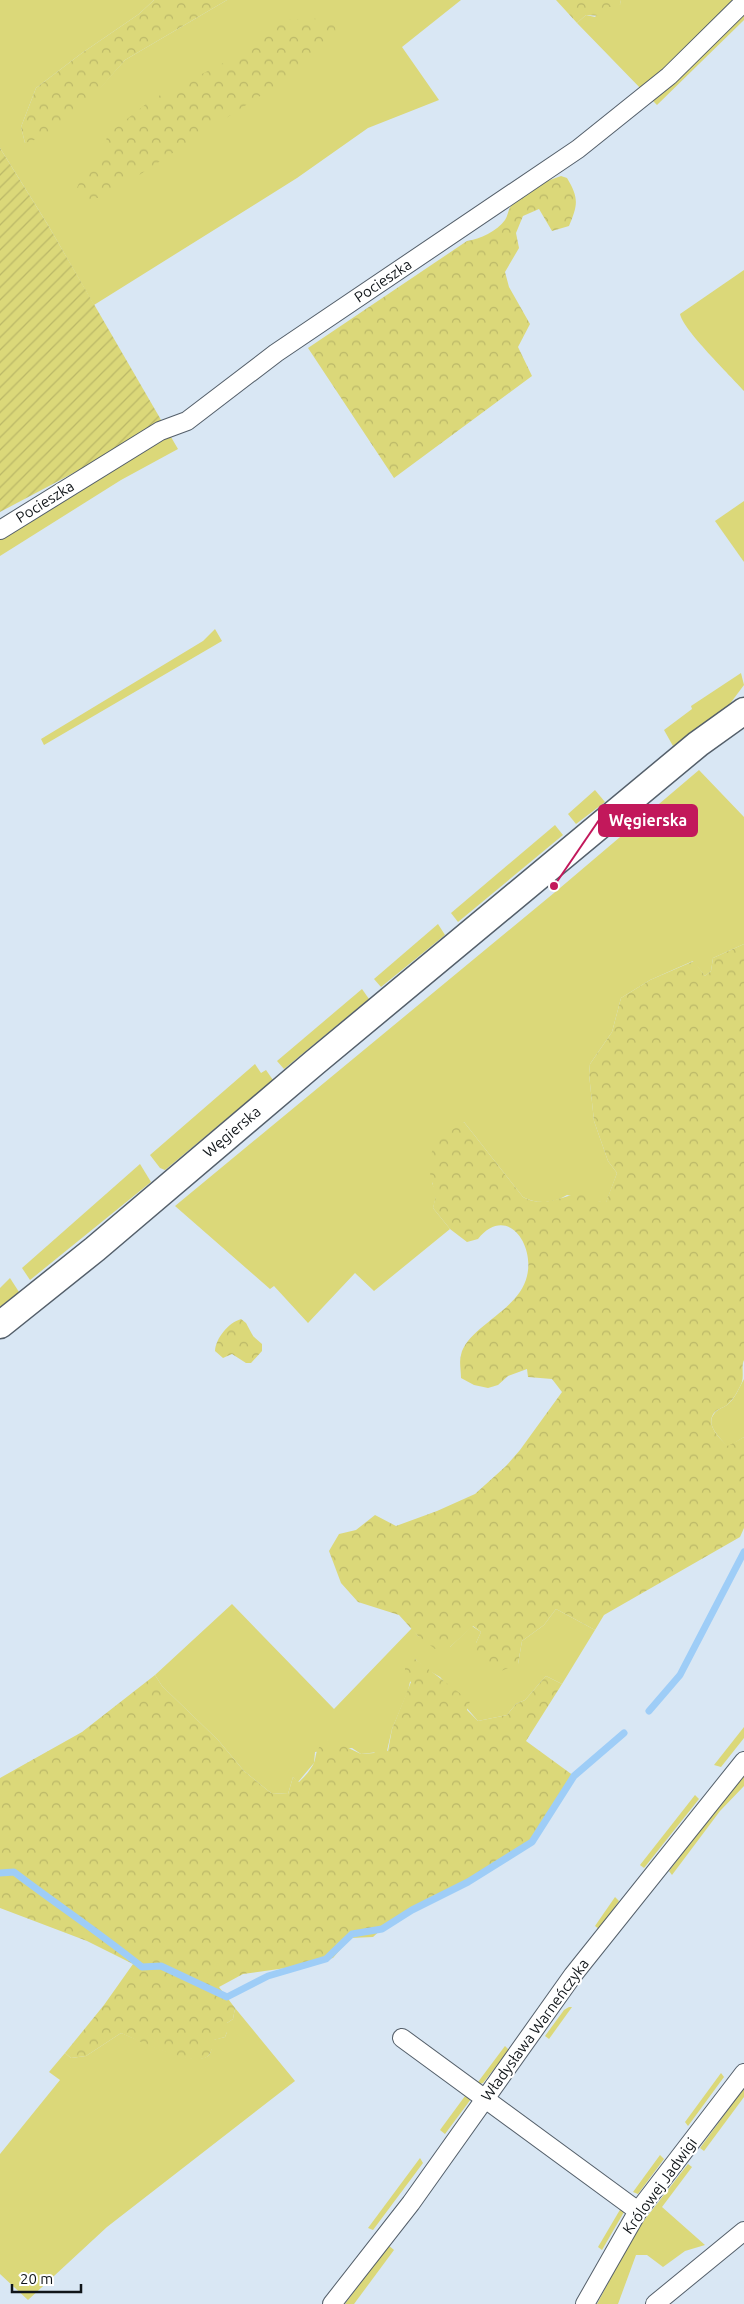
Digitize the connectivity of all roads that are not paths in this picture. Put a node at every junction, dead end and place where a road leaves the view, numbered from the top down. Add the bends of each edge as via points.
1 (744, 2) edge
2 (0, 530) edge
3 (744, 711) edge
4 (0, 1325) edge
5 (744, 1760) edge
6 (402, 2038) dead end
7 (744, 2073) edge
8 (485, 2099) junction
9 (638, 2212) junction
10 (744, 2231) edge
11 (332, 2304) edge
12 (585, 2304) edge
13 (656, 2304) edge

1 - 2 street, Pocieszka via 669,76 578,149 276,353 187,421 160,431
3 - 4 main road, Węgierska via 698,744
5 - 8 street, Władysława Warneńczyka via 573,1975
6 - 8 street
7 - 9 street, Królowej Jadwigi
8 - 9 street
8 - 11 street, Władysława Warneńczyka via 411,2204
9 - 12 street, Królowej Jadwigi
10 - 13 street

